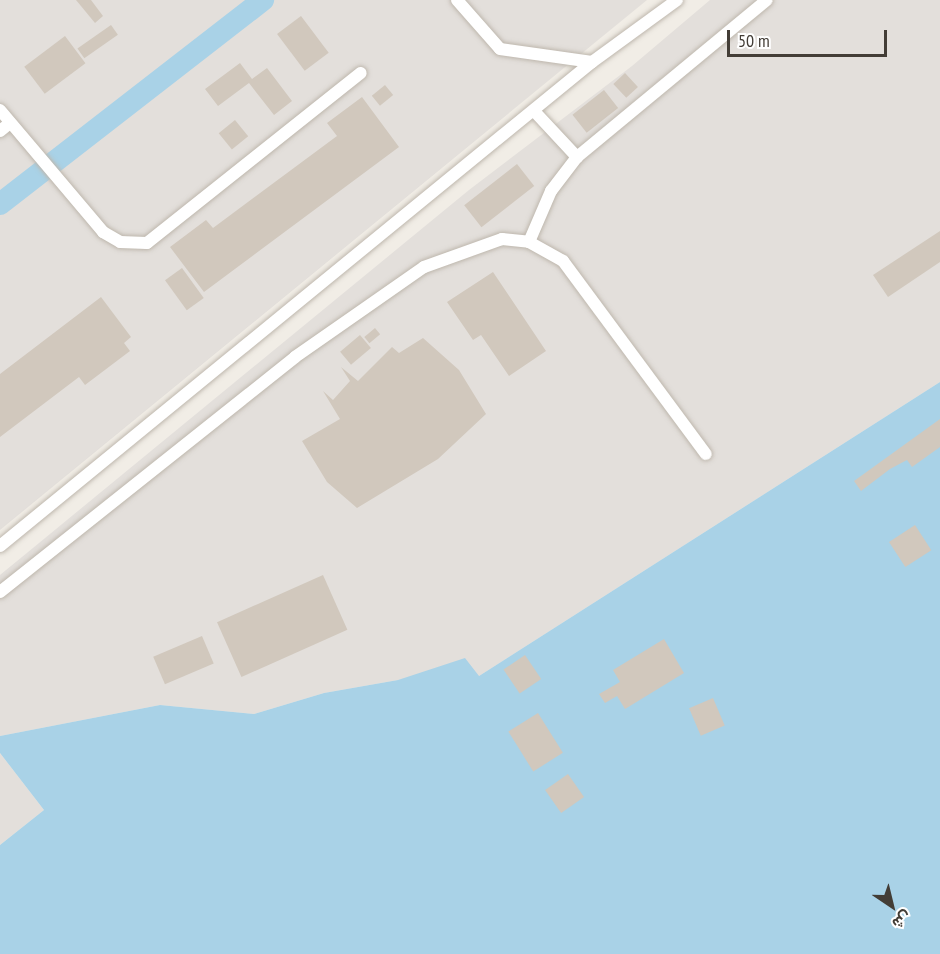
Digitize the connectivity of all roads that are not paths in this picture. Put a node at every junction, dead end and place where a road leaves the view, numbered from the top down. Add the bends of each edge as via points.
1 (457, 0) edge
2 (677, 0) edge
3 (767, 0) edge
4 (592, 62) junction
5 (362, 73) dead end
6 (0, 110) edge
7 (535, 112) junction
8 (5, 127) edge
9 (577, 156) junction
10 (529, 242) junction
11 (706, 454) dead end
12 (0, 546) edge
13 (0, 592) edge

1 - 4 lane via 500,49
2 - 4 lane
3 - 9 lane
4 - 7 lane
5 - 8 lane via 147,243 120,242 103,232
6 - 8 lane
7 - 9 lane
7 - 12 lane
9 - 10 lane via 551,191
10 - 11 lane via 563,261
10 - 13 lane via 502,239 424,267 295,357

